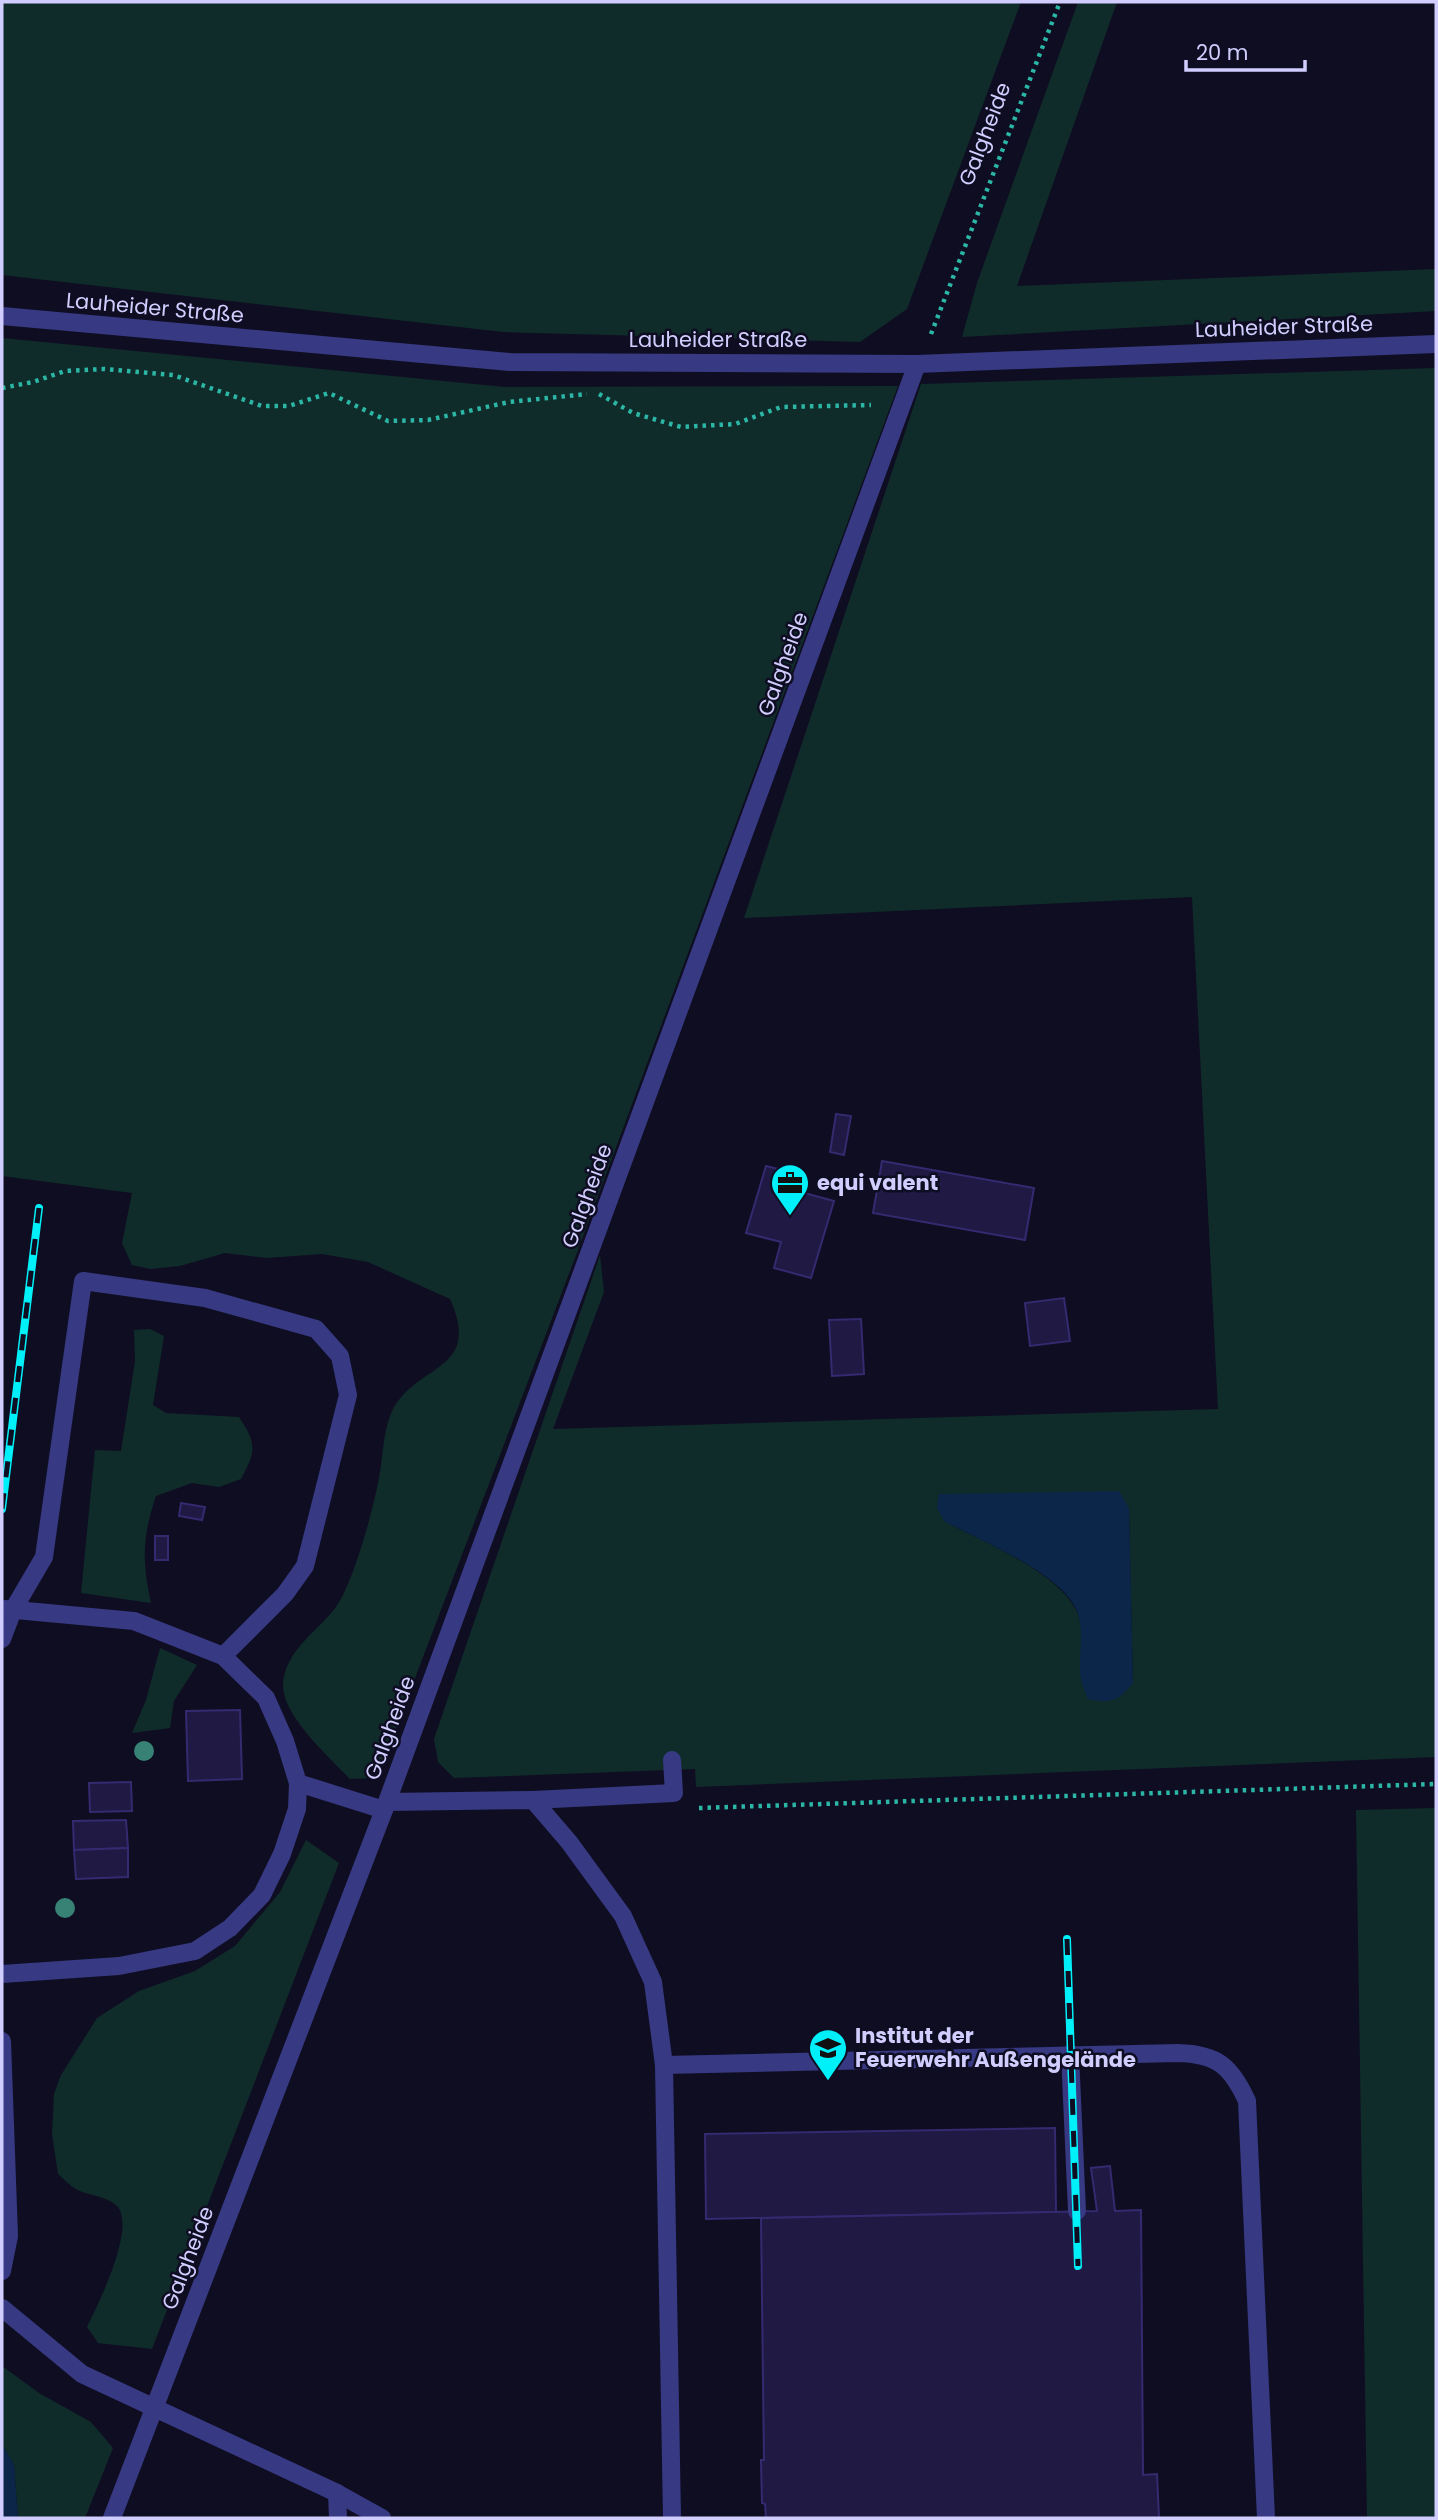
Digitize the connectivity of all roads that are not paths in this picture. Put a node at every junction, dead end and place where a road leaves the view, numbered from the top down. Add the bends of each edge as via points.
1 (2, 316) edge
2 (1436, 344) edge
3 (918, 364) junction
4 (8, 1609) edge
5 (2, 1639) edge
6 (223, 1656) junction
7 (672, 1760) dead end
8 (298, 1783) junction
9 (533, 1800) junction
10 (385, 1806) junction
11 (2, 1974) edge
12 (2, 2040) edge
13 (1070, 2054) junction
14 (664, 2065) junction
15 (1077, 2211) dead end
16 (2, 2271) edge
17 (2, 2308) edge
18 (155, 2407) junction
19 (337, 2493) junction
20 (112, 2518) edge
21 (338, 2518) edge
22 (382, 2518) edge
23 (672, 2518) edge
24 (1266, 2518) edge

1 - 3 street, Lauheider Straße via 510,362
2 - 3 street, Lauheider Straße
3 - 10 street, Galgheide
4 - 5 street
4 - 6 street via 134,1621
4 - 6 street via 44,1557 83,1281 205,1298 316,1329 340,1356 348,1395 305,1566 285,1594
6 - 8 street via 266,1698
7 - 9 street via 674,1793
8 - 10 street
8 - 11 street via 297,1809 262,1895 230,1928 195,1951 120,1966
9 - 10 street
9 - 14 street via 623,1916 653,1982
10 - 18 street, Galgheide
12 - 16 street via 9,2236
13 - 14 street
13 - 15 street
13 - 24 street via 1200,2054 1218,2061 1237,2077 1247,2101
14 - 23 street
17 - 18 street via 82,2374
18 - 19 street
18 - 20 street, Galgheide
19 - 21 street
19 - 22 street

